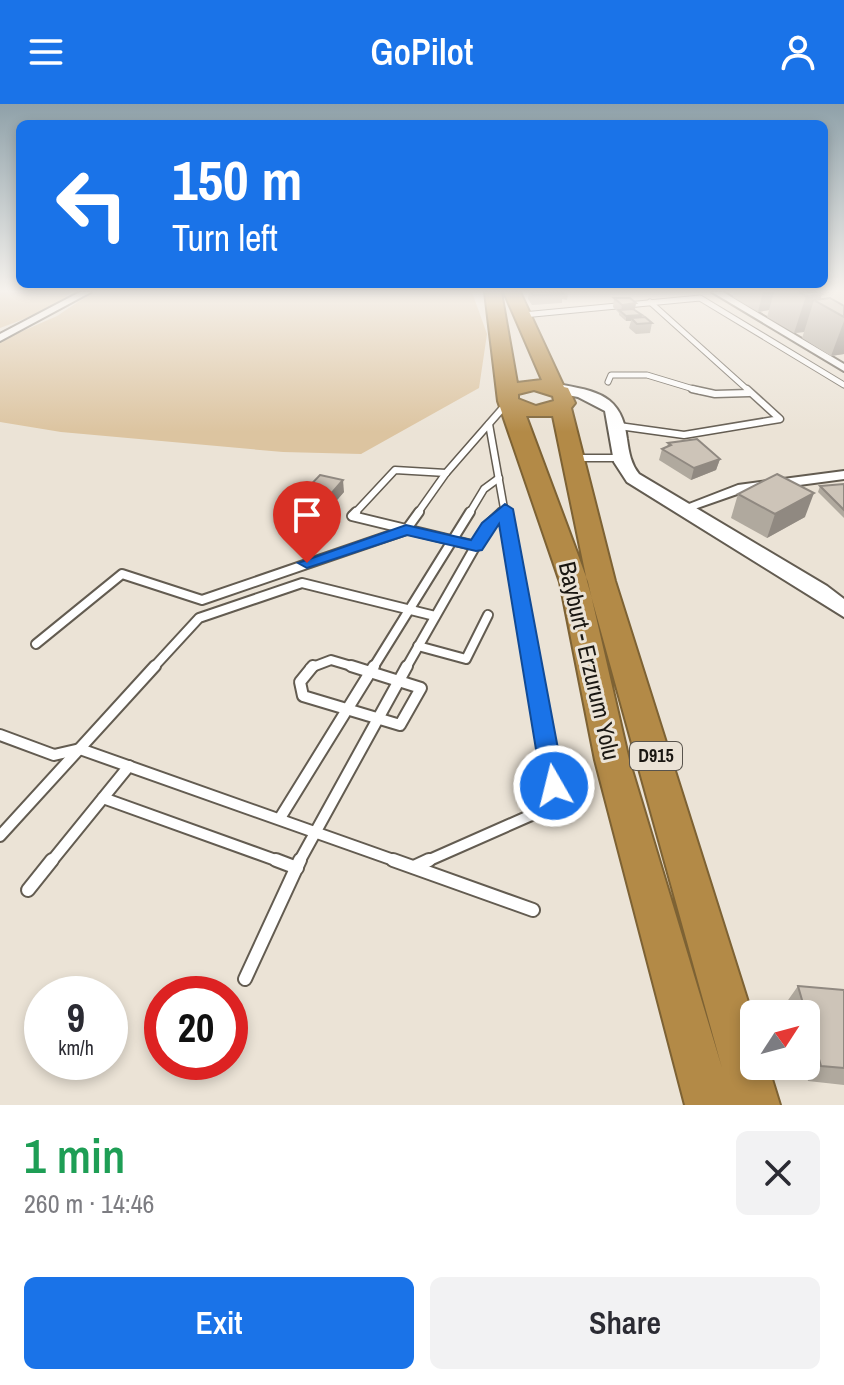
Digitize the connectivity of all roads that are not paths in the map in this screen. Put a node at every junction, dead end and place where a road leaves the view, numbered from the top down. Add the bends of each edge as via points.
1 (498, 339) edge
2 (533, 339) edge
3 (690, 339) edge
4 (769, 339) edge
5 (795, 339) edge
6 (844, 368) edge
7 (608, 382) dead end
8 (844, 385) edge
9 (749, 393) junction
10 (559, 397) junction
11 (505, 405) junction
12 (618, 422) junction
13 (571, 458) junction
14 (620, 458) junction
15 (446, 473) junction
16 (844, 475) edge
17 (499, 478) junction
18 (505, 509) junction
19 (683, 509) junction
20 (406, 530) junction
21 (452, 541) junction
22 (476, 546) junction
23 (410, 609) junction
24 (844, 610) edge
25 (488, 615) dead end
26 (435, 616) junction
27 (36, 644) dead end
28 (418, 646) junction
29 (371, 672) junction
30 (399, 681) junction
31 (346, 712) junction
32 (377, 720) junction
33 (0, 735) edge
34 (80, 749) junction
35 (129, 766) junction
36 (103, 798) junction
37 (280, 818) junction
38 (314, 830) junction
39 (0, 836) edge
40 (413, 867) junction
41 (297, 868) junction
42 (28, 890) dead end
43 (533, 910) dead end
44 (246, 976) edge
45 (709, 1105) edge
46 (756, 1105) edge

1 - 11 highway, Bayburt - Erzurum Yolu / D915
2 - 10 highway, Bayburt - Erzurum Yolu / D915
3 - 9 lane
4 - 8 lane
5 - 6 street
7 - 9 lane via 611,375 645,374 702,392
9 - 12 lane via 780,419 684,435
10 - 11 highway via 533,411
10 - 12 street
10 - 13 highway, Bayburt - Erzurum Yolu / D915
11 - 15 lane
11 - 17 lane
11 - 45 highway, Bayburt - Erzurum Yolu / D915 via 574,582 612,760
12 - 14 street
13 - 14 lane
13 - 46 highway, Bayburt - Erzurum Yolu / D915 via 601,581
14 - 19 street via 633,478
15 - 20 lane
15 - 20 lane via 395,470 352,516
16 - 19 street via 738,489
17 - 18 lane
17 - 21 lane via 484,489
18 - 22 lane
18 - 40 lane via 554,786 536,813
19 - 24 street
20 - 21 lane
20 - 27 lane via 202,600 122,574
21 - 22 lane
21 - 23 lane
22 - 26 lane
23 - 26 lane
23 - 29 lane
23 - 34 lane via 302,583 199,618
25 - 28 lane via 466,659
26 - 28 lane
28 - 30 lane
29 - 30 lane
29 - 31 lane
29 - 31 lane via 331,660 302,675 303,696
30 - 32 lane
30 - 32 lane via 421,688 400,725
31 - 32 lane
31 - 37 lane
32 - 38 lane
33 - 34 lane via 54,755
34 - 35 lane
34 - 39 lane
35 - 36 lane
35 - 37 lane
36 - 41 lane
36 - 42 lane
37 - 38 lane
38 - 40 lane
38 - 41 lane
40 - 43 lane
41 - 44 lane

